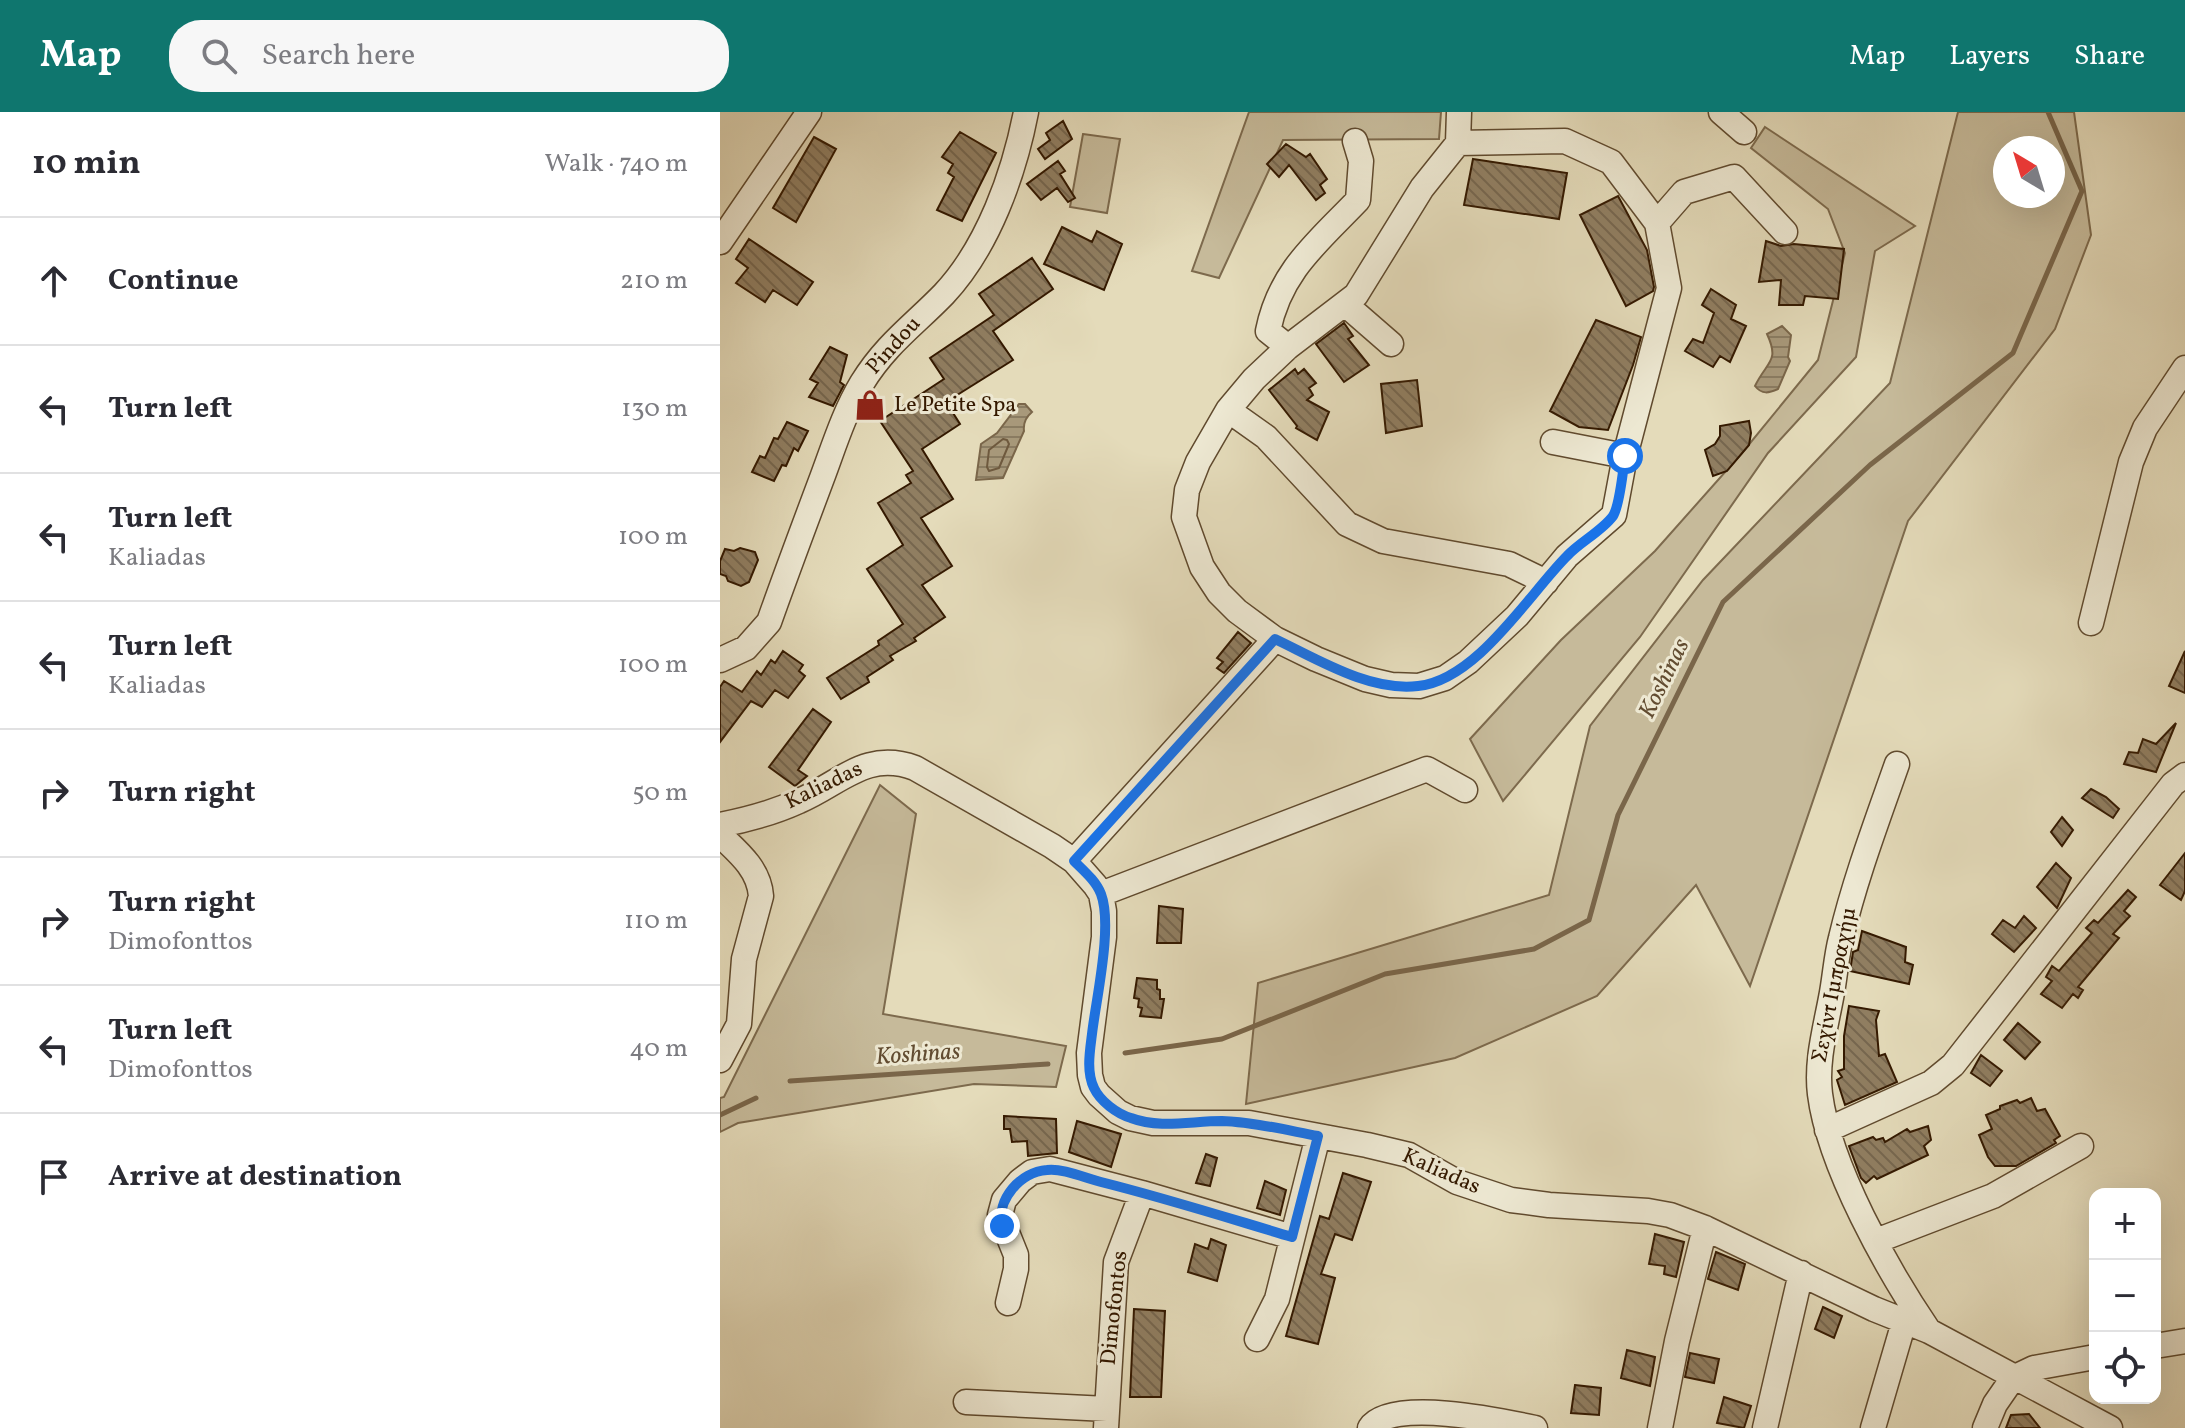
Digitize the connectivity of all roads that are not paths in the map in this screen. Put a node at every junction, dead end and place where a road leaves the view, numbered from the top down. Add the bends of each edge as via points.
1 (809, 112) edge
2 (1026, 112) edge
3 (1459, 112) edge
4 (1721, 112) edge
5 (1744, 132) dead end
6 (1355, 141) dead end
7 (1458, 143) junction
8 (1657, 223) junction
9 (1785, 232) dead end
10 (720, 242) edge
11 (1345, 304) junction
12 (1391, 344) dead end
13 (1288, 347) junction
14 (2185, 368) edge
15 (1228, 410) junction
16 (1553, 442) dead end
17 (1625, 456) junction
18 (1546, 582) junction
19 (2091, 623) dead end
20 (1275, 639) junction
21 (720, 660) edge
22 (1897, 764) dead end
23 (2185, 775) edge
24 (1465, 790) dead end
25 (720, 825) edge
26 (720, 835) edge
27 (1074, 861) junction
28 (1101, 894) junction
29 (720, 1060) edge
30 (1827, 1130) junction
31 (1318, 1136) junction
32 (2081, 1146) dead end
33 (1142, 1193) junction
34 (1705, 1228) junction
35 (1292, 1237) junction
36 (1876, 1241) junction
37 (1801, 1273) junction
38 (1008, 1303) dead end
39 (1904, 1322) junction
40 (1929, 1331) junction
41 (1257, 1339) dead end
42 (2185, 1341) edge
43 (2161, 1345) edge
44 (2089, 1358) edge
45 (2013, 1378) junction
46 (966, 1402) dead end
47 (1106, 1419) edge
48 (1497, 1424) edge
49 (1370, 1428) edge
50 (1535, 1428) edge
51 (1660, 1428) edge
52 (1765, 1428) edge
53 (1873, 1428) edge
54 (1985, 1428) edge
55 (2110, 1428) edge

1 - 10 street
2 - 21 street, Pindou via 1004,192 966,266 889,346 849,405 769,622 746,648
3 - 7 street
4 - 5 street
6 - 13 street via 1361,161 1358,200 1293,267 1273,309 1268,331
7 - 8 street via 1565,141 1611,162
7 - 11 street
8 - 9 street via 1684,192 1734,177
8 - 17 street via 1669,288
11 - 12 street
11 - 13 street
13 - 15 street
14 - 19 street via 2145,428 2131,462
15 - 18 street via 1266,437 1347,524 1383,541 1509,564
15 - 20 street via 1198,462 1184,517 1202,567 1219,593
16 - 17 street
17 - 18 street via 1614,515
18 - 20 street via 1468,662 1445,678 1419,686 1365,679
20 - 27 street
22 - 30 street, Σεχίντ Ιμπραχήμ via 1840,941 1818,1064
23 - 30 street via 1953,1065 1931,1083
24 - 28 street via 1427,769
25 - 27 street, Kaliadas via 789,806 864,766 892,761 915,768
26 - 29 street via 747,861 761,896 744,959 739,1024
27 - 28 street, Kaliadas
28 - 31 street, Kaliadas via 1104,937 1089,1053 1090,1075 1099,1095 1130,1118 1153,1123 1249,1123
30 - 36 street, Σεχίντ Ιμπραχήμ
31 - 34 street, Kaliadas via 1409,1155 1457,1182 1511,1200 1648,1211
31 - 35 street
32 - 36 street via 1993,1196
33 - 35 street
33 - 38 street via 1050,1169 1020,1181 1004,1200 1000,1215 1016,1255
33 - 47 street, Dimofontos via 1116,1262
34 - 37 street, Kaliadas
34 - 51 street
35 - 41 street via 1277,1299
36 - 40 street, Σεχίντ Ιμπραχήμ
37 - 39 street, Kaliadas
37 - 52 street
39 - 40 street, Kaliadas
39 - 53 street
40 - 45 street, Kaliadas
42 - 43 street
44 - 45 street via 2034,1368
45 - 54 street
45 - 55 street, Kaliadas
46 - 47 street
48 - 49 street via 1403,1412 1383,1416
48 - 50 street

